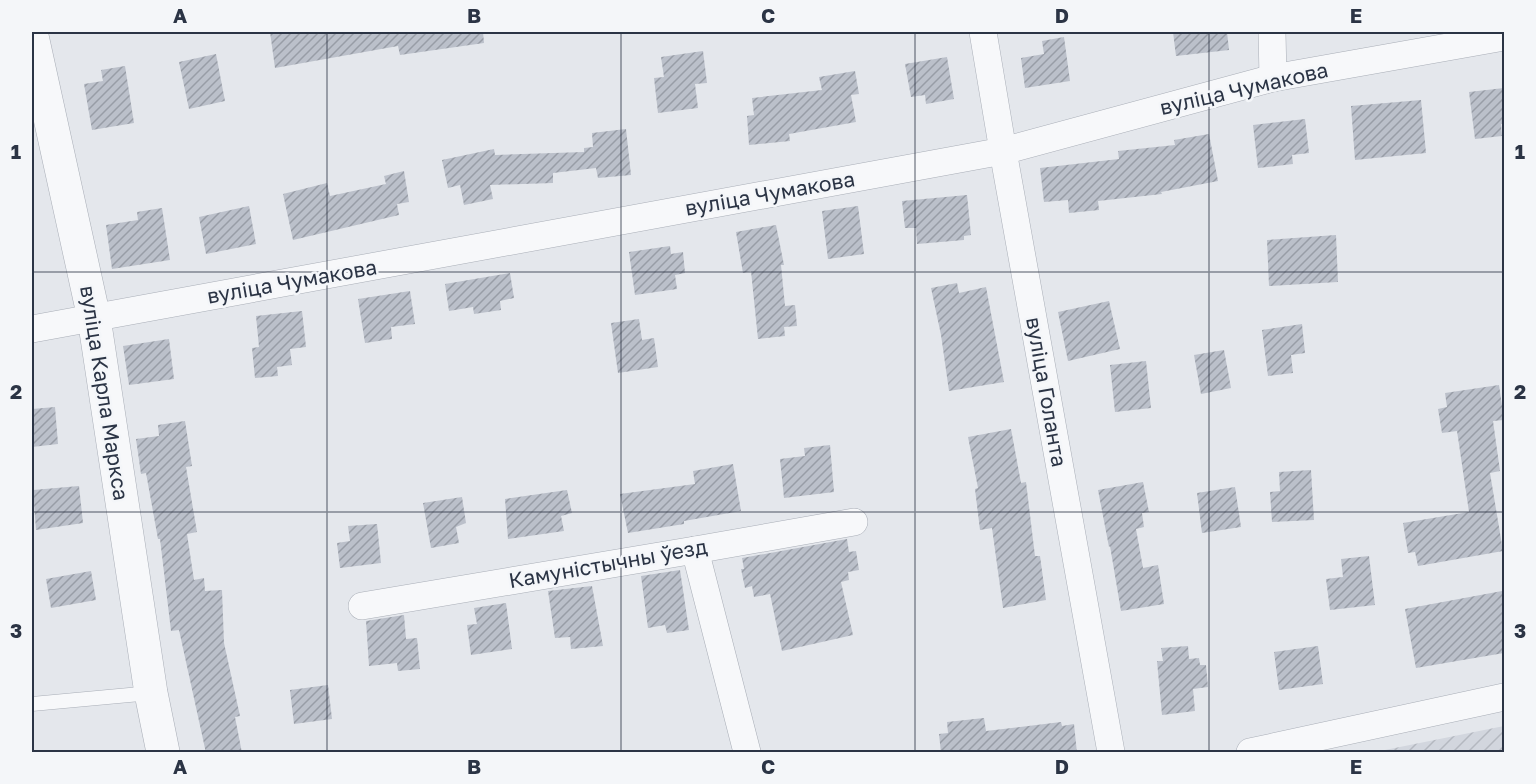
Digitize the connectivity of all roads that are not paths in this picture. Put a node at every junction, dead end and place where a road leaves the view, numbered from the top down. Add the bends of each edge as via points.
1 (40, 32) edge
2 (983, 32) edge
3 (1272, 32) edge
4 (32, 34) edge
5 (1504, 38) edge
6 (1273, 78) junction
7 (1003, 151) junction
8 (94, 318) junction
9 (32, 329) edge
10 (854, 522) dead end
11 (695, 550) junction
12 (362, 606) dead end
13 (151, 693) junction
14 (1504, 697) edge
15 (32, 704) edge
16 (163, 753) edge
17 (747, 753) edge
18 (1111, 753) edge
19 (1250, 753) edge

1 - 4 street
2 - 7 street, вуліца Голанта
3 - 6 street
4 - 8 street, вуліца Карла Маркса
5 - 6 street, вуліца Чумакова
6 - 7 street, вуліца Чумакова
7 - 8 street, вуліца Чумакова
7 - 18 street, вуліца Голанта
8 - 9 street, вуліца Чумакова
8 - 13 street, вуліца Карла Маркса
10 - 11 street, Камуністычны ўезд
11 - 12 street, Камуністычны ўезд
11 - 17 street
13 - 15 lane
13 - 16 street, вуліца Карла Маркса
14 - 19 street

